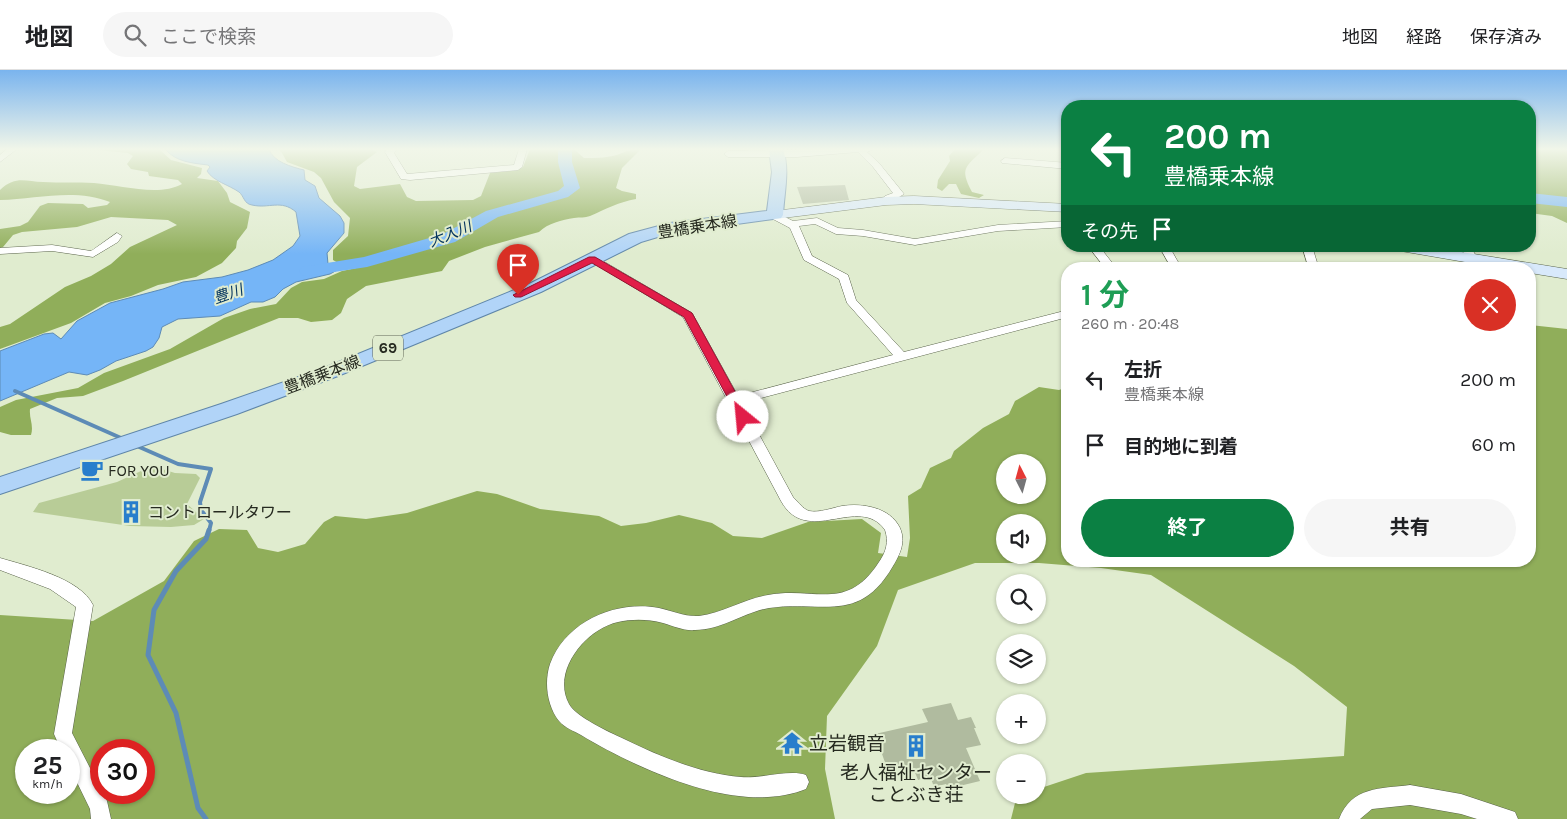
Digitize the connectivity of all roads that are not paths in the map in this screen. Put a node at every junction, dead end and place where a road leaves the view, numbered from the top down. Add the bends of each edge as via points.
1 (777, 184) edge
2 (891, 184) edge
3 (886, 201) junction
4 (1061, 210) edge
5 (783, 219) junction
6 (1061, 224) edge
7 (117, 236) dead end
8 (0, 250) edge
9 (1098, 252) edge
10 (1436, 252) edge
11 (1472, 258) edge
12 (592, 259) junction
13 (1106, 262) edge
14 (1496, 262) edge
15 (1536, 269) edge
16 (1567, 274) edge
17 (1061, 315) edge
18 (901, 357) junction
19 (734, 401) junction
20 (0, 486) edge
21 (0, 564) edge
22 (799, 782) dead end
23 (101, 819) edge
24 (1349, 819) edge
25 (1508, 819) edge

1 - 5 main road via 775,199
2 - 3 street via 899,194
3 - 4 main road via 943,200
3 - 5 main road
5 - 6 street via 817,221 836,231 914,242 998,228
5 - 12 main road, 豊橋乗本線 / 69 via 670,228 635,238
5 - 18 street via 808,258 844,277 851,301
7 - 8 street via 93,254 52,248
9 - 13 street
10 - 11 main road
11 - 14 main road
12 - 19 street via 688,315
12 - 20 main road, 豊橋乗本線 / 69 via 535,288 331,372 220,413
15 - 16 main road
17 - 18 street
18 - 19 street
19 - 22 street via 788,501 806,516 852,511 886,519 893,529 895,544 889,560 872,586 841,602 772,601 714,621 698,623 638,613 614,615 594,624 571,644 559,661 558,704 566,716 607,741 646,758 734,786 764,787
21 - 23 street via 41,576 71,592 85,605 63,734 100,808
24 - 25 street via 1368,800 1410,795 1461,804

